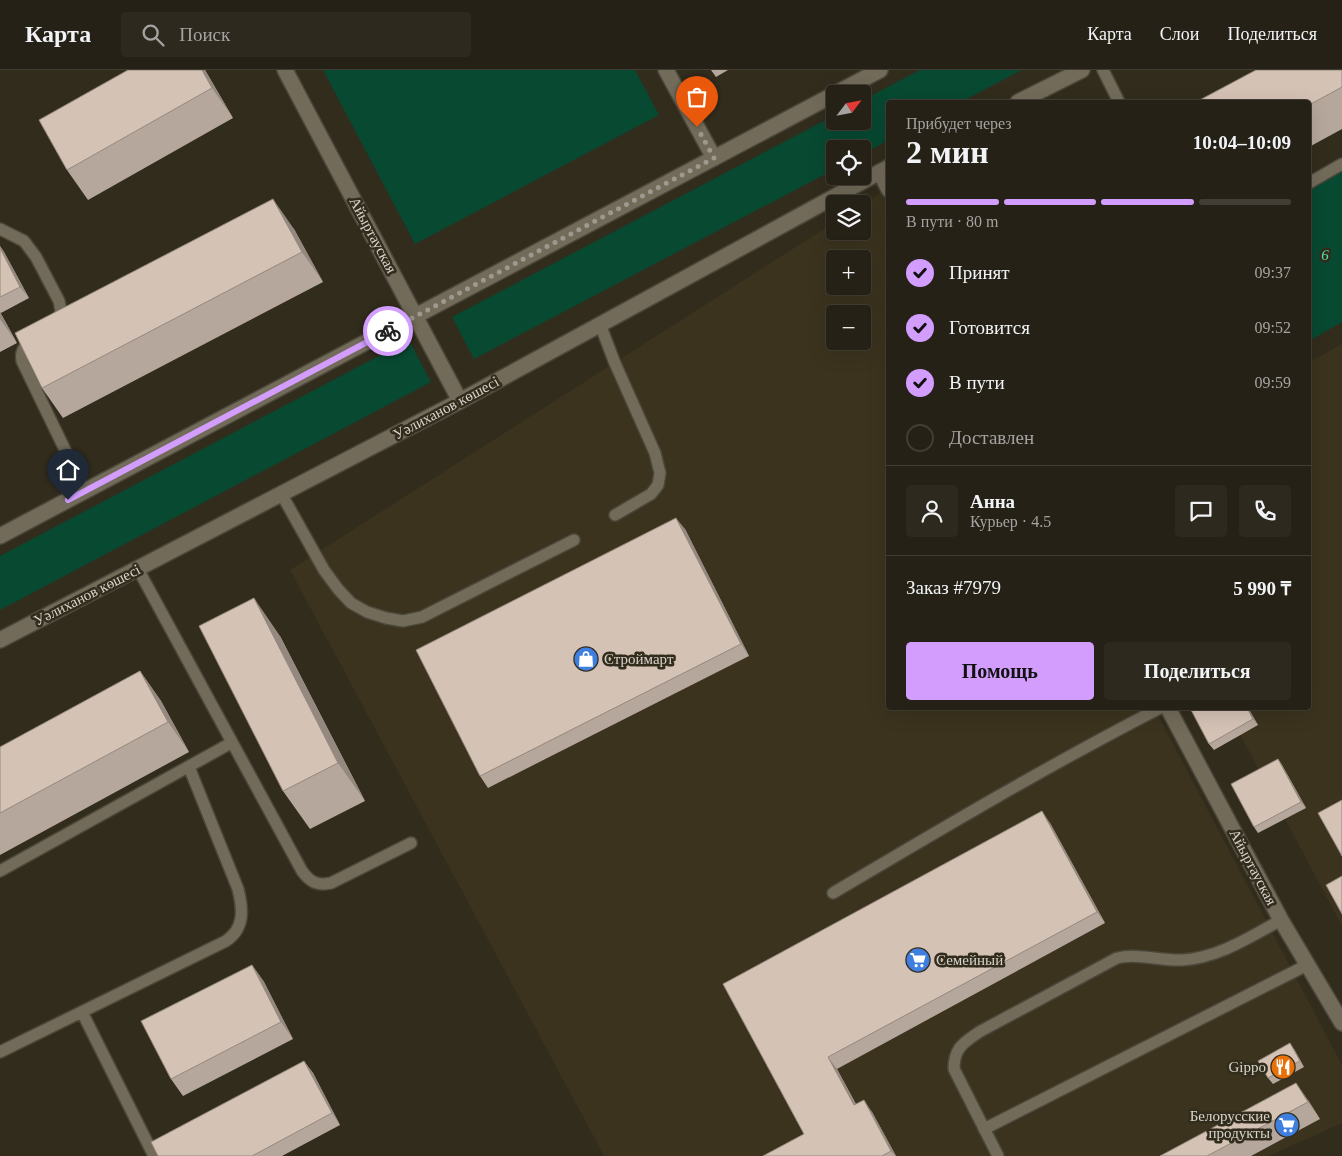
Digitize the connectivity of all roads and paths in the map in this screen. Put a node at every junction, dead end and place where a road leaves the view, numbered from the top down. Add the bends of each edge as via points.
1 (284, 70) edge
2 (666, 70) edge
3 (880, 70) edge
4 (1082, 70) edge
5 (1104, 70) edge
6 (1022, 100) edge
7 (1118, 100) edge
8 (714, 158) junction
9 (1342, 164) edge
10 (884, 170) edge
11 (1311, 182) edge
12 (0, 229) edge
13 (416, 316) junction
14 (600, 324) junction
15 (460, 401) junction
16 (85, 491) junction
17 (282, 495) junction
18 (615, 515) dead end
19 (0, 536) edge
20 (574, 540) dead end
21 (138, 569) junction
22 (0, 640) edge
23 (1156, 710) edge
24 (1169, 710) edge
25 (232, 743) junction
26 (189, 767) junction
27 (411, 844) dead end
28 (0, 871) edge
29 (833, 893) dead end
30 (1281, 920) junction
31 (1307, 965) junction
32 (82, 1012) junction
33 (1342, 1023) edge
34 (0, 1052) edge
35 (984, 1129) junction
36 (154, 1156) edge
37 (998, 1156) edge

1 - 13 main road, Айыртауская
2 - 8 main road
3 - 8 main road
4 - 6 main road
5 - 7 lane
8 - 13 main road
9 - 11 lane
10 - 14 main road, Уәлиханов көшесі
12 - 16 lane via 16,235 31,248 59,301 60,320 56,326 24,347 21,354
13 - 15 main road, Айыртауская
13 - 16 main road
14 - 15 main road, Уәлиханов көшесі
14 - 18 lane via 655,453 660,473 658,485 651,494
15 - 17 main road, Уәлиханов көшесі
16 - 19 main road
17 - 20 lane via 324,570 351,603 367,612 403,621 422,617
17 - 21 main road, Уәлиханов көшесі
21 - 22 main road, Уәлиханов көшесі
21 - 25 lane
23 - 29 lane via 1105,736
24 - 30 main road, Айыртауская
25 - 26 lane
25 - 27 lane via 302,871 312,882 324,885 338,880
26 - 28 lane
26 - 32 lane via 238,889 242,920 233,937
30 - 31 main road, Айыртауская
30 - 35 lane via 1220,952 1201,958 1180,960 1128,955 1117,958 973,1036 961,1045 954,1057 954,1069
31 - 33 main road, Айыртауская
31 - 35 lane
32 - 34 lane
32 - 36 lane
35 - 37 lane

